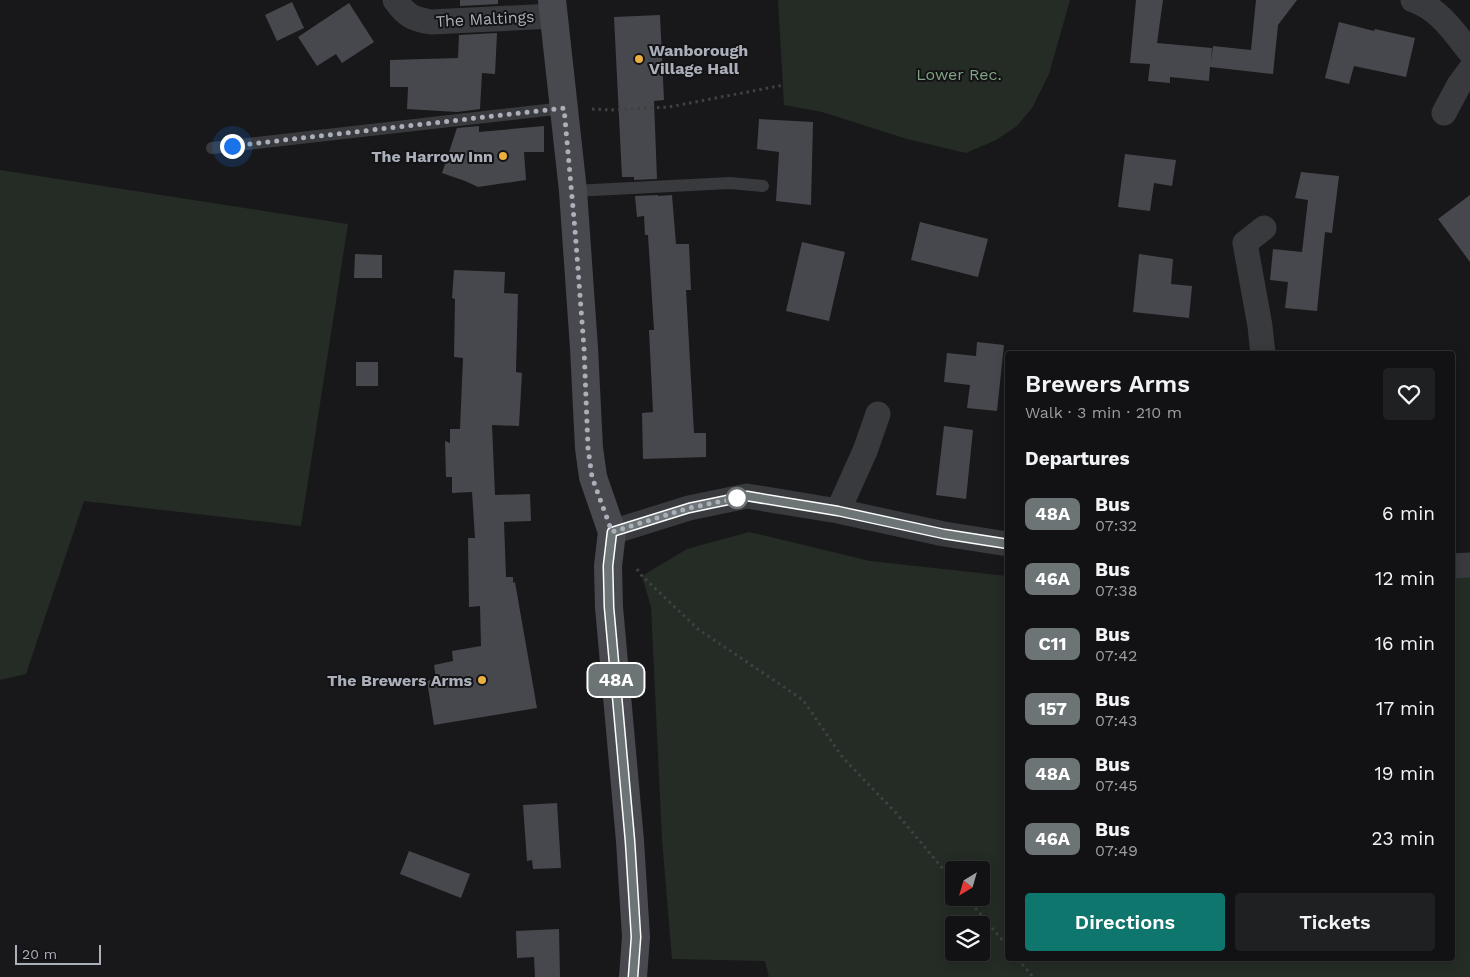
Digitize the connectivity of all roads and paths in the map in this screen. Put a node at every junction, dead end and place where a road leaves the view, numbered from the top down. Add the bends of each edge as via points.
1 (394, 0) edge
2 (1413, 0) edge
3 (553, 8) edge
4 (1470, 52) edge
5 (1465, 82) edge
6 (784, 85) dead end
7 (564, 108) junction
8 (1444, 113) dead end
9 (212, 148) dead end
10 (763, 186) dead end
11 (572, 191) junction
12 (1264, 228) dead end
13 (1263, 351) edge
14 (878, 414) dead end
15 (838, 511) junction
16 (612, 532) junction
17 (1005, 544) edge
18 (1470, 565) edge
19 (1455, 566) edge
20 (945, 871) edge
21 (973, 906) edge
22 (1005, 944) edge
23 (1020, 961) edge
24 (633, 977) edge
25 (1033, 977) edge

1 - 3 street, The Maltings via 411,17 431,22
2 - 4 street via 1443,19
3 - 7 street
5 - 8 street
6 - 7 path via 669,107
7 - 9 lane
7 - 11 street
10 - 11 lane via 730,183
11 - 16 street via 588,448 592,477
12 - 13 street via 1245,244
14 - 15 street
15 - 16 street via 747,496 689,508
15 - 17 street
16 - 20 path via 642,576 698,629 803,700 843,758 897,814
16 - 24 street via 608,566 609,607 630,841 636,937
18 - 19 street
21 - 22 path
23 - 25 path

